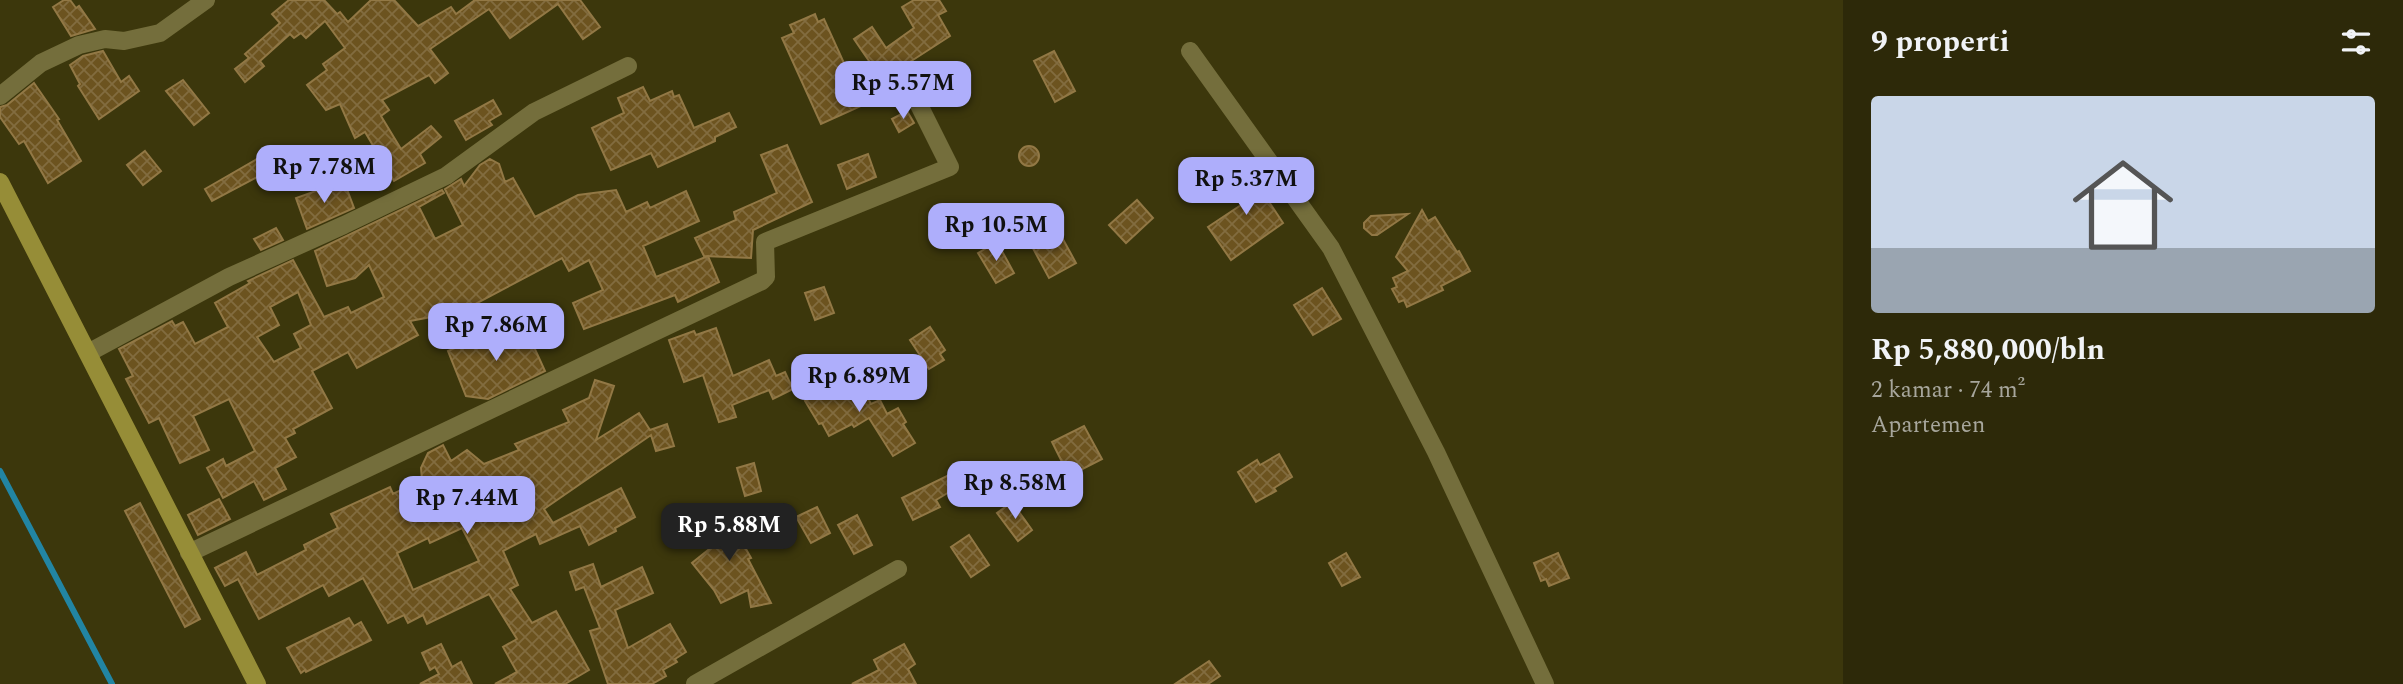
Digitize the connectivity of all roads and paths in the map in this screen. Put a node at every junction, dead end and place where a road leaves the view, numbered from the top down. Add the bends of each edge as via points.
1 (206, 0) edge
2 (1190, 51) dead end
3 (628, 66) dead end
4 (906, 79) dead end
5 (0, 96) edge
6 (0, 182) edge
7 (88, 353) junction
8 (189, 553) junction
9 (898, 569) dead end
10 (257, 684) edge
11 (695, 684) edge
12 (1545, 684) edge

1 - 5 street via 160,33 79,45 41,63
2 - 12 street via 1331,248 1436,452
3 - 7 street via 534,111 446,176 229,276
4 - 8 street via 950,167 765,242 766,276 762,281
6 - 7 main road
7 - 8 main road
8 - 10 main road
9 - 11 street

